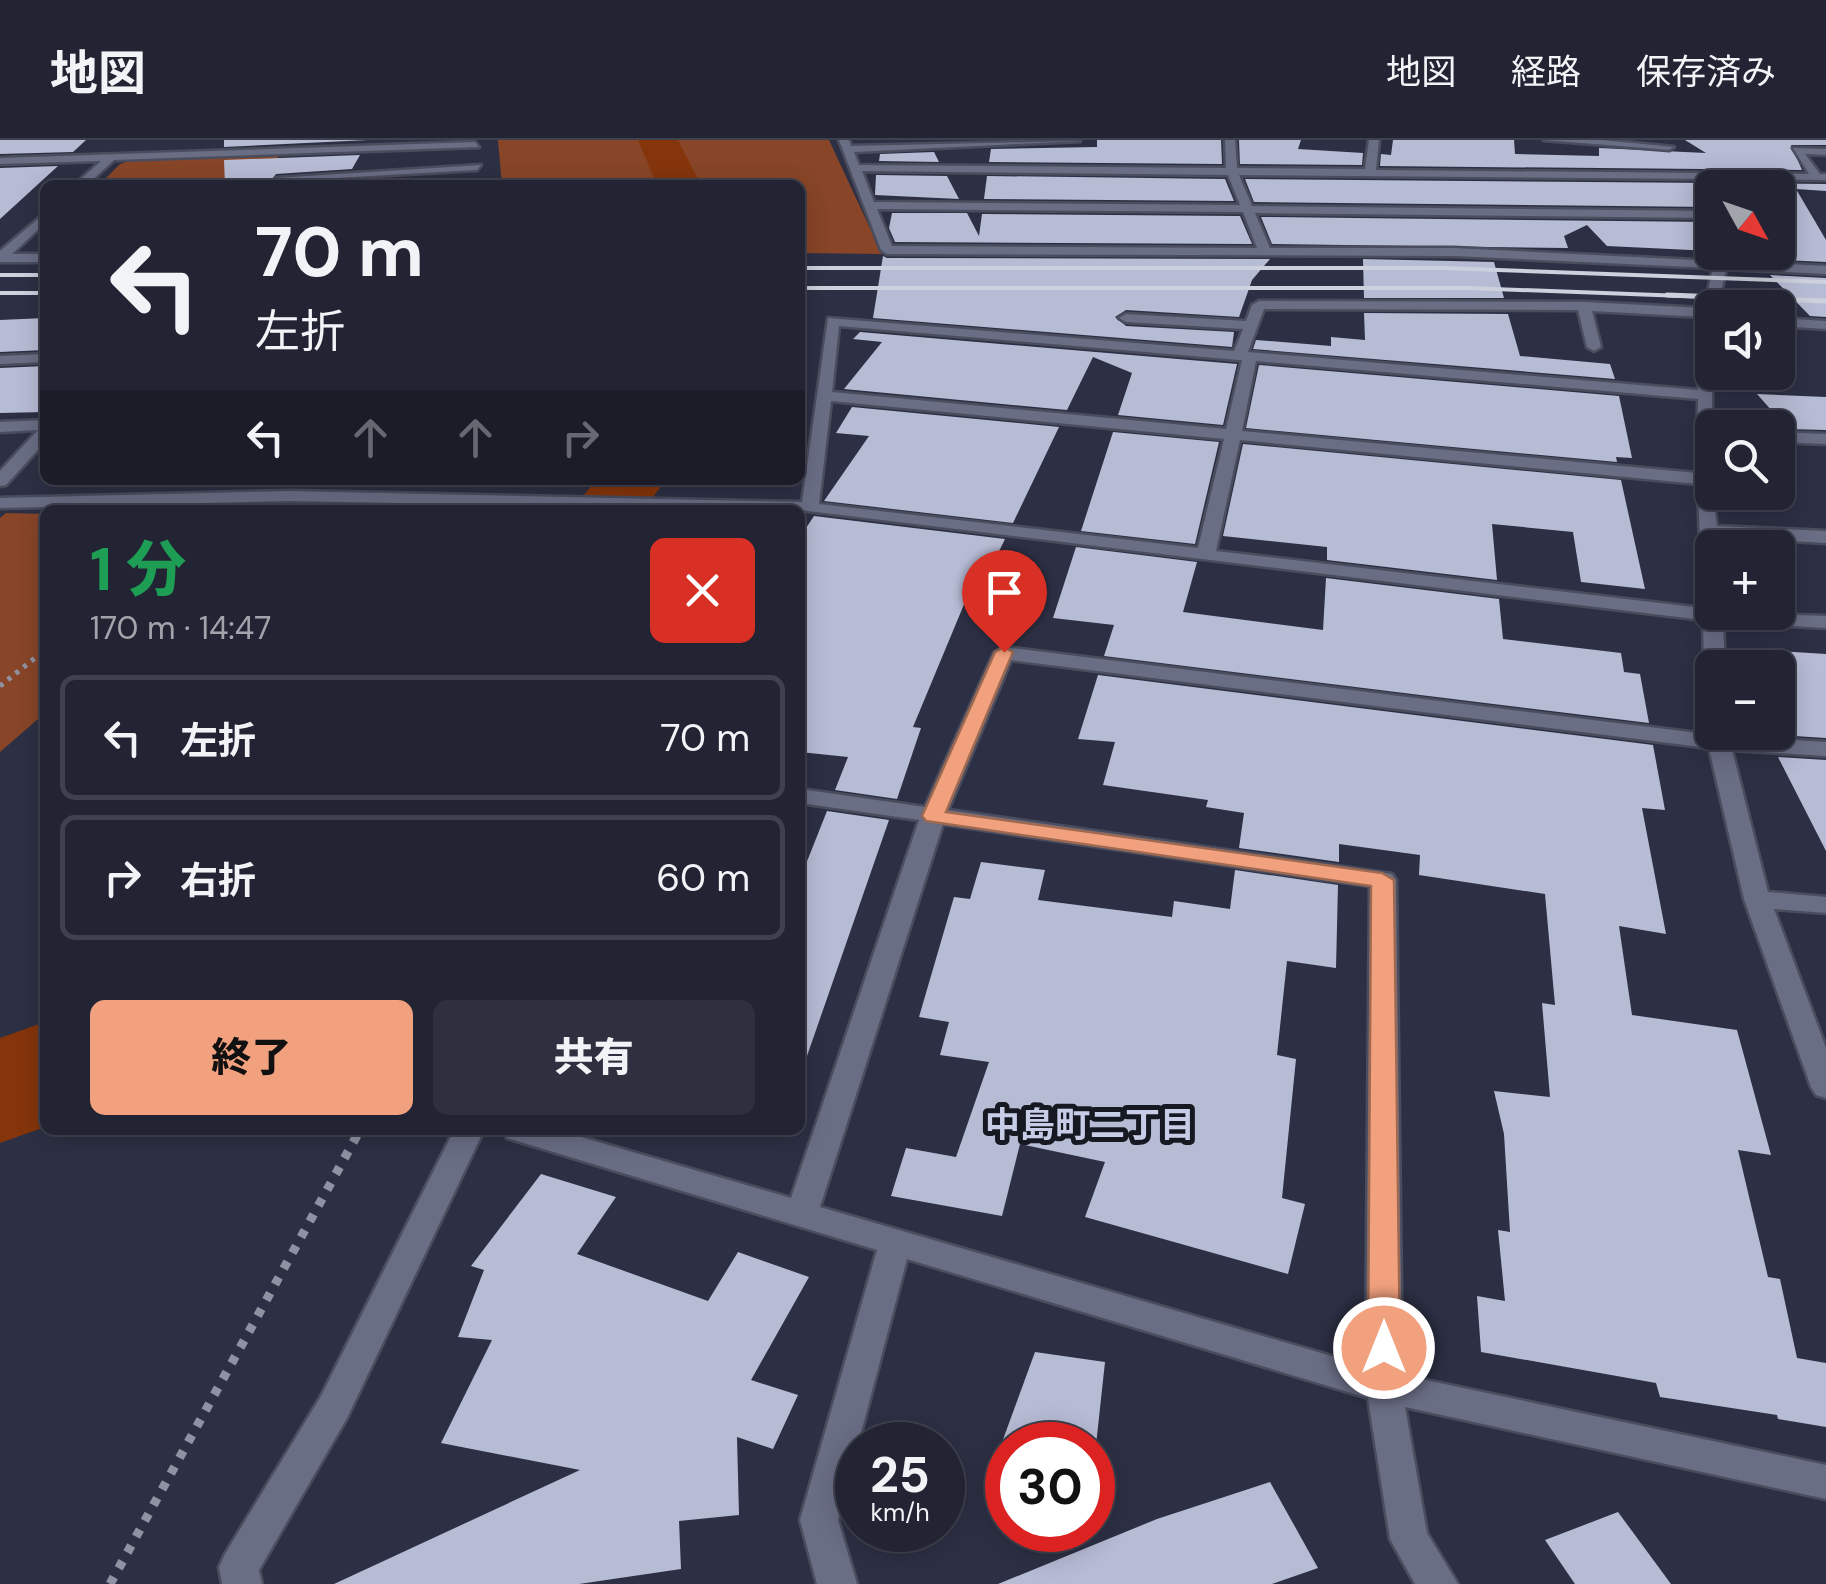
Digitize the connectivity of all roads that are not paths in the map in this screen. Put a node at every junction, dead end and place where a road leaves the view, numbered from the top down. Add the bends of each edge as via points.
1 (130, 140) edge
2 (252, 140) edge
3 (1076, 140) edge
4 (1230, 140) edge
5 (1374, 140) edge
6 (1549, 140) edge
7 (1654, 140) edge
8 (475, 143) edge
9 (846, 144) edge
10 (1669, 147) junction
11 (298, 152) junction
12 (1826, 152) edge
13 (242, 154) junction
14 (1682, 155) dead end
15 (111, 158) junction
16 (0, 161) edge
17 (1696, 166) dead end
18 (477, 167) junction
19 (857, 168) junction
20 (1077, 169) junction
21 (1701, 170) edge
22 (1232, 171) junction
23 (1370, 172) junction
24 (1695, 175) edge
25 (1795, 177) edge
26 (1821, 177) edge
27 (86, 180) edge
28 (281, 180) edge
29 (294, 180) edge
30 (479, 180) edge
31 (870, 205) junction
32 (1249, 208) junction
33 (1695, 214) edge
34 (40, 222) edge
35 (1265, 250) junction
36 (40, 258) edge
37 (1695, 258) edge
38 (1795, 267) edge
39 (1826, 270) edge
40 (1584, 306) junction
41 (1695, 316) edge
42 (1126, 318) dead end
43 (1795, 323) edge
44 (1826, 325) edge
45 (1252, 326) junction
46 (1594, 347) dead end
47 (1244, 356) junction
48 (40, 358) edge
49 (0, 360) edge
50 (1705, 390) edge
51 (1705, 395) junction
52 (824, 396) junction
53 (1706, 410) edge
54 (0, 426) edge
55 (40, 428) edge
56 (40, 434) edge
57 (1233, 435) junction
58 (1795, 438) edge
59 (1826, 439) edge
60 (1695, 478) edge
61 (0, 481) edge
62 (0, 504) edge
63 (664, 505) edge
64 (805, 508) edge
65 (810, 508) junction
66 (1795, 535) edge
67 (1826, 537) edge
68 (1206, 554) junction
69 (1695, 613) edge
70 (1795, 620) edge
71 (1826, 622) edge
72 (1695, 734) edge
73 (1795, 746) edge
74 (1826, 749) edge
75 (1721, 750) edge
76 (805, 797) edge
77 (933, 816) junction
78 (1757, 899) junction
79 (1826, 905) edge
80 (1826, 1087) edge
81 (468, 1135) edge
82 (534, 1135) edge
83 (801, 1216) junction
84 (895, 1244) junction
85 (1384, 1388) junction
86 (1826, 1482) edge
87 (242, 1584) edge
88 (837, 1584) edge
89 (1438, 1584) edge

1 - 15 street
2 - 13 street
3 - 9 street
3 - 20 street
4 - 22 street
5 - 23 street
6 - 10 street
7 - 10 street
8 - 11 street
8 - 18 street
9 - 19 street
10 - 14 street
11 - 13 street
11 - 28 street
12 - 26 street via 1797,150
13 - 15 street
15 - 16 street
15 - 27 street
17 - 21 street
18 - 29 street
18 - 30 street
19 - 20 street
19 - 31 street
20 - 22 street
22 - 23 street
22 - 32 street
23 - 24 street
25 - 26 street
31 - 32 street
31 - 35 street via 887,250
32 - 33 street
32 - 35 street
34 - 36 street via 0,258
35 - 37 street
38 - 39 street
40 - 41 street
40 - 45 street via 1259,304
40 - 46 street
42 - 45 street
43 - 44 street
45 - 47 street
47 - 51 street
47 - 52 street via 833,321
47 - 57 street
48 - 49 street
50 - 51 street
51 - 53 street
52 - 57 street
52 - 65 street
54 - 55 street
56 - 61 street
57 - 60 street
57 - 68 street
58 - 59 street
62 - 63 street via 290,496
64 - 65 street
65 - 68 street
66 - 67 street
68 - 69 street
70 - 71 street
72 - 77 street via 1004,652
73 - 74 street
75 - 78 street
76 - 77 street
77 - 83 street
77 - 85 street via 1382,880
78 - 79 street
78 - 80 street
81 - 87 street via 334,1407 239,1567
82 - 83 street
83 - 84 street
84 - 85 street
84 - 88 street via 819,1520
85 - 86 street
85 - 89 street via 1409,1539

